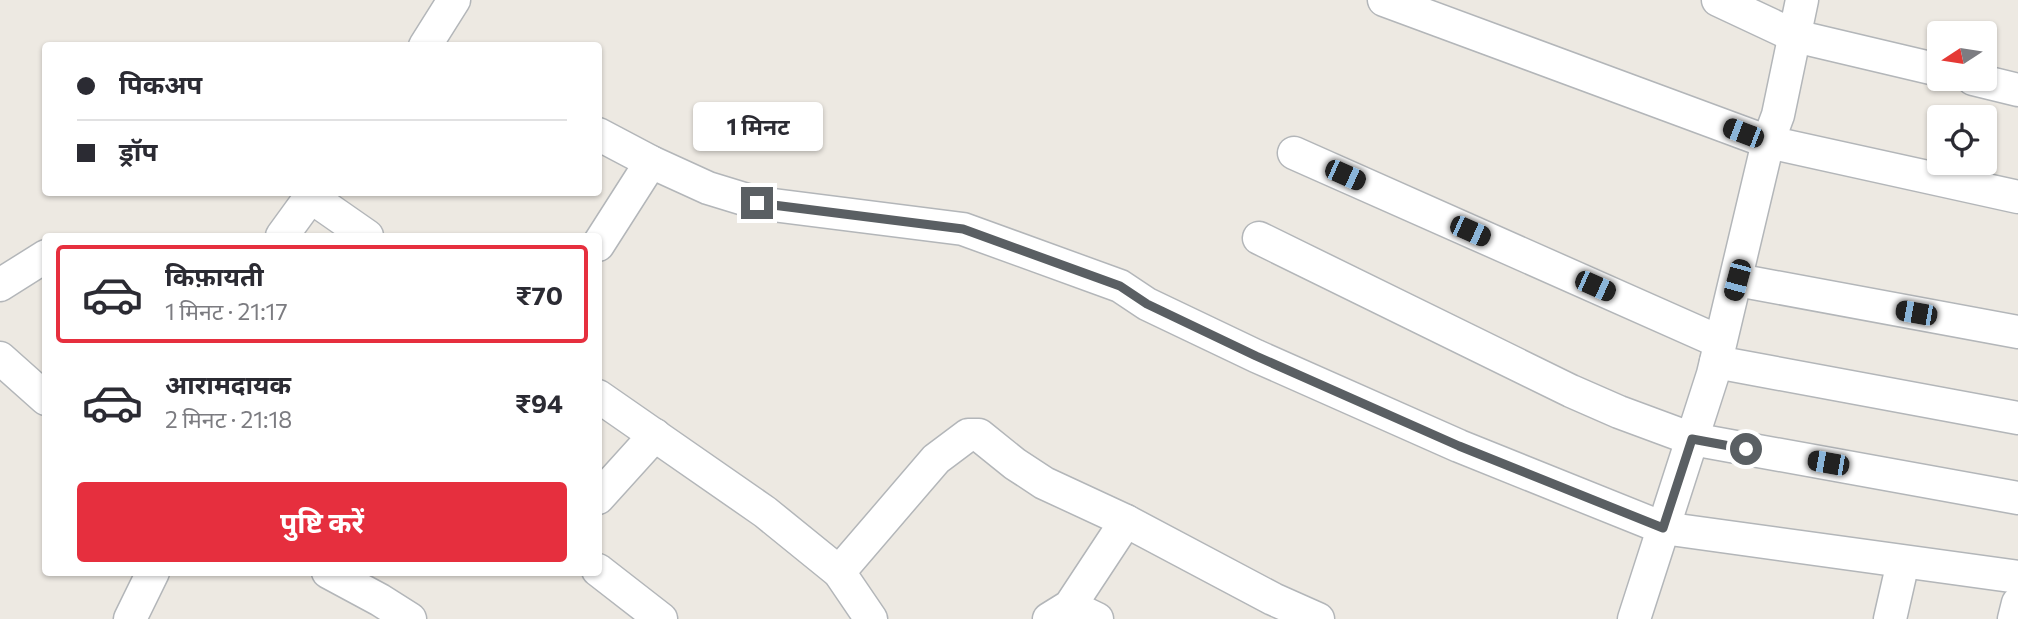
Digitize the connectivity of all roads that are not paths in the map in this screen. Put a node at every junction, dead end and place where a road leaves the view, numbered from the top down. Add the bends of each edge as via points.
1 (454, 0) edge
2 (1384, 0) edge
3 (1718, 0) edge
4 (1802, 0) edge
5 (1795, 36) junction
6 (430, 42) edge
7 (1927, 68) edge
8 (1997, 85) edge
9 (2018, 90) edge
10 (602, 136) edge
11 (1768, 142) junction
12 (1294, 153) dead end
13 (651, 162) junction
14 (312, 196) edge
15 (314, 196) edge
16 (2018, 197) edge
17 (284, 233) edge
18 (363, 233) edge
19 (602, 239) edge
20 (1259, 239) dead end
21 (42, 259) edge
22 (1737, 280) junction
23 (0, 285) edge
24 (2018, 332) edge
25 (1718, 352) junction
26 (0, 358) edge
27 (42, 395) edge
28 (602, 399) edge
29 (2018, 418) edge
30 (655, 435) junction
31 (1692, 439) junction
32 (602, 494) edge
33 (2018, 498) edge
34 (1126, 521) junction
35 (1663, 528) junction
36 (1903, 562) junction
37 (839, 572) junction
38 (602, 573) edge
39 (151, 576) edge
40 (333, 576) edge
41 (2018, 578) edge
42 (2018, 603) edge
43 (375, 610) edge
44 (1072, 615) edge
45 (130, 619) edge
46 (410, 619) edge
47 (661, 619) edge
48 (871, 619) edge
49 (1318, 619) edge
50 (1634, 619) edge
51 (1890, 619) edge
52 (2014, 619) edge

1 - 6 street
2 - 11 street
3 - 5 street
4 - 5 street
5 - 7 street
5 - 11 street
8 - 9 street
10 - 13 street
11 - 16 street
11 - 22 street
12 - 25 street
13 - 19 street
13 - 35 street via 708,188 757,203 963,229 1120,286 1147,304 1256,356 1459,446
14 - 17 street
15 - 18 street
20 - 31 street via 1571,391
21 - 23 street
22 - 24 street
22 - 25 street
25 - 29 street
25 - 31 street
26 - 27 street
28 - 30 street
30 - 32 street
30 - 37 street via 765,512
31 - 33 street
31 - 35 street
34 - 37 street via 1044,482 979,435 968,435 936,459
34 - 44 street
34 - 49 street
35 - 36 street
35 - 50 street
36 - 41 street
36 - 51 street
37 - 48 street
38 - 47 street
39 - 45 street
40 - 43 street
42 - 52 street
43 - 46 street

